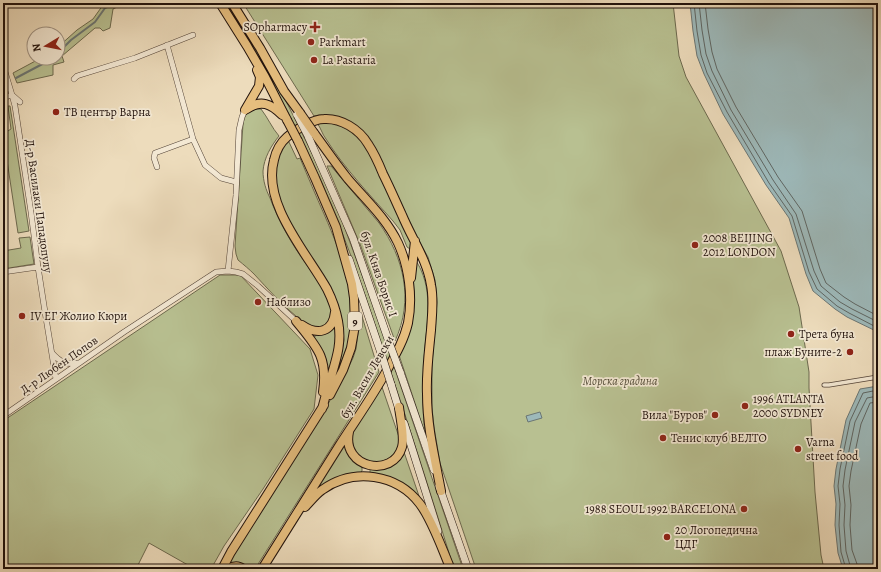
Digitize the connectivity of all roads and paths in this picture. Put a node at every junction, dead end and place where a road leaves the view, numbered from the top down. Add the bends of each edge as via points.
1 (220, 3) edge
2 (232, 3) edge
3 (193, 35) dead end
4 (167, 45) junction
5 (247, 46) junction
6 (3, 65) edge
7 (74, 79) dead end
8 (12, 95) junction
9 (3, 98) edge
10 (20, 102) dead end
11 (245, 110) junction
12 (287, 120) junction
13 (311, 134) junction
14 (193, 139) junction
15 (157, 167) dead end
16 (236, 182) junction
17 (336, 227) junction
18 (415, 241) junction
19 (38, 267) junction
20 (228, 271) junction
21 (3, 272) edge
22 (410, 293) junction
23 (335, 309) junction
24 (296, 321) junction
25 (51, 352) junction
26 (79, 363) junction
27 (878, 377) edge
28 (56, 379) junction
29 (824, 385) dead end
30 (398, 407) junction
31 (322, 409) junction
32 (3, 416) edge
33 (314, 422) junction
34 (350, 428) junction
35 (442, 491) junction
36 (292, 523) junction
37 (449, 567) edge
38 (222, 569) edge
39 (228, 569) edge
40 (243, 569) edge
41 (262, 569) edge
42 (468, 569) edge

1 - 5 highway, бул. Княз Борис I / 9
2 - 13 highway, бул. Васил Левски, bridge
3 - 4 street
4 - 7 street
4 - 14 street
5 - 11 highway via 260,82
5 - 12 highway, бул. Княз Борис I / 9
6 - 8 street, Д-р Василаки Пападопулу
8 - 9 street
8 - 10 street
8 - 19 street, Д-р Василаки Пападопулу
11 - 12 highway via 254,104 262,103 275,108
11 - 16 street via 239,130
12 - 17 highway, бул. Княз Борис I / 9, bridge
13 - 22 highway, бул. Васил Левски via 387,224 402,253
13 - 35 main road, бул. Княз Борис I, bridge via 353,238
14 - 15 street via 156,152 153,156
14 - 16 street via 205,165 221,178
16 - 20 street
17 - 30 main road, бул. Княз Борис I, bridge
17 - 31 highway, бул. Васил Левски / 9 via 353,291 355,325 346,363
18 - 22 highway
18 - 23 highway via 379,164 368,143 358,132 345,123 325,119 317,120 291,134 281,143 275,155 272,171 274,190 289,228 326,288
18 - 35 highway via 427,267 433,296 427,372 428,419
19 - 21 street
19 - 25 street, Д-р Василаки Пападопулу
20 - 24 street via 248,277
20 - 26 street, Д-р Любен Попов via 216,272 146,316
22 - 34 highway, бул. Васил Левски via 408,324 400,348
23 - 24 highway via 332,324 322,331 310,330
23 - 31 highway via 340,333 339,349
24 - 33 highway via 316,346 323,365 323,390
25 - 26 street via 57,359 68,364
25 - 28 street, Д-р Василаки Пападопулу
26 - 28 street, Д-р Любен Попов
27 - 29 street
28 - 32 street, Д-р Любен Попов
30 - 34 highway via 403,446 388,463 373,466 357,459 349,445
30 - 37 main road, бул. Княз Борис I
31 - 33 highway, бул. Васил Левски / 9
33 - 38 highway, бул. Васил Левски / 9
34 - 36 highway, бул. Васил Левски
35 - 42 main road, бул. Княз Борис I
36 - 37 highway via 327,486 348,478 363,476 391,481 411,494 421,505
36 - 41 highway, бул. Васил Левски
39 - 40 highway via 239,566

